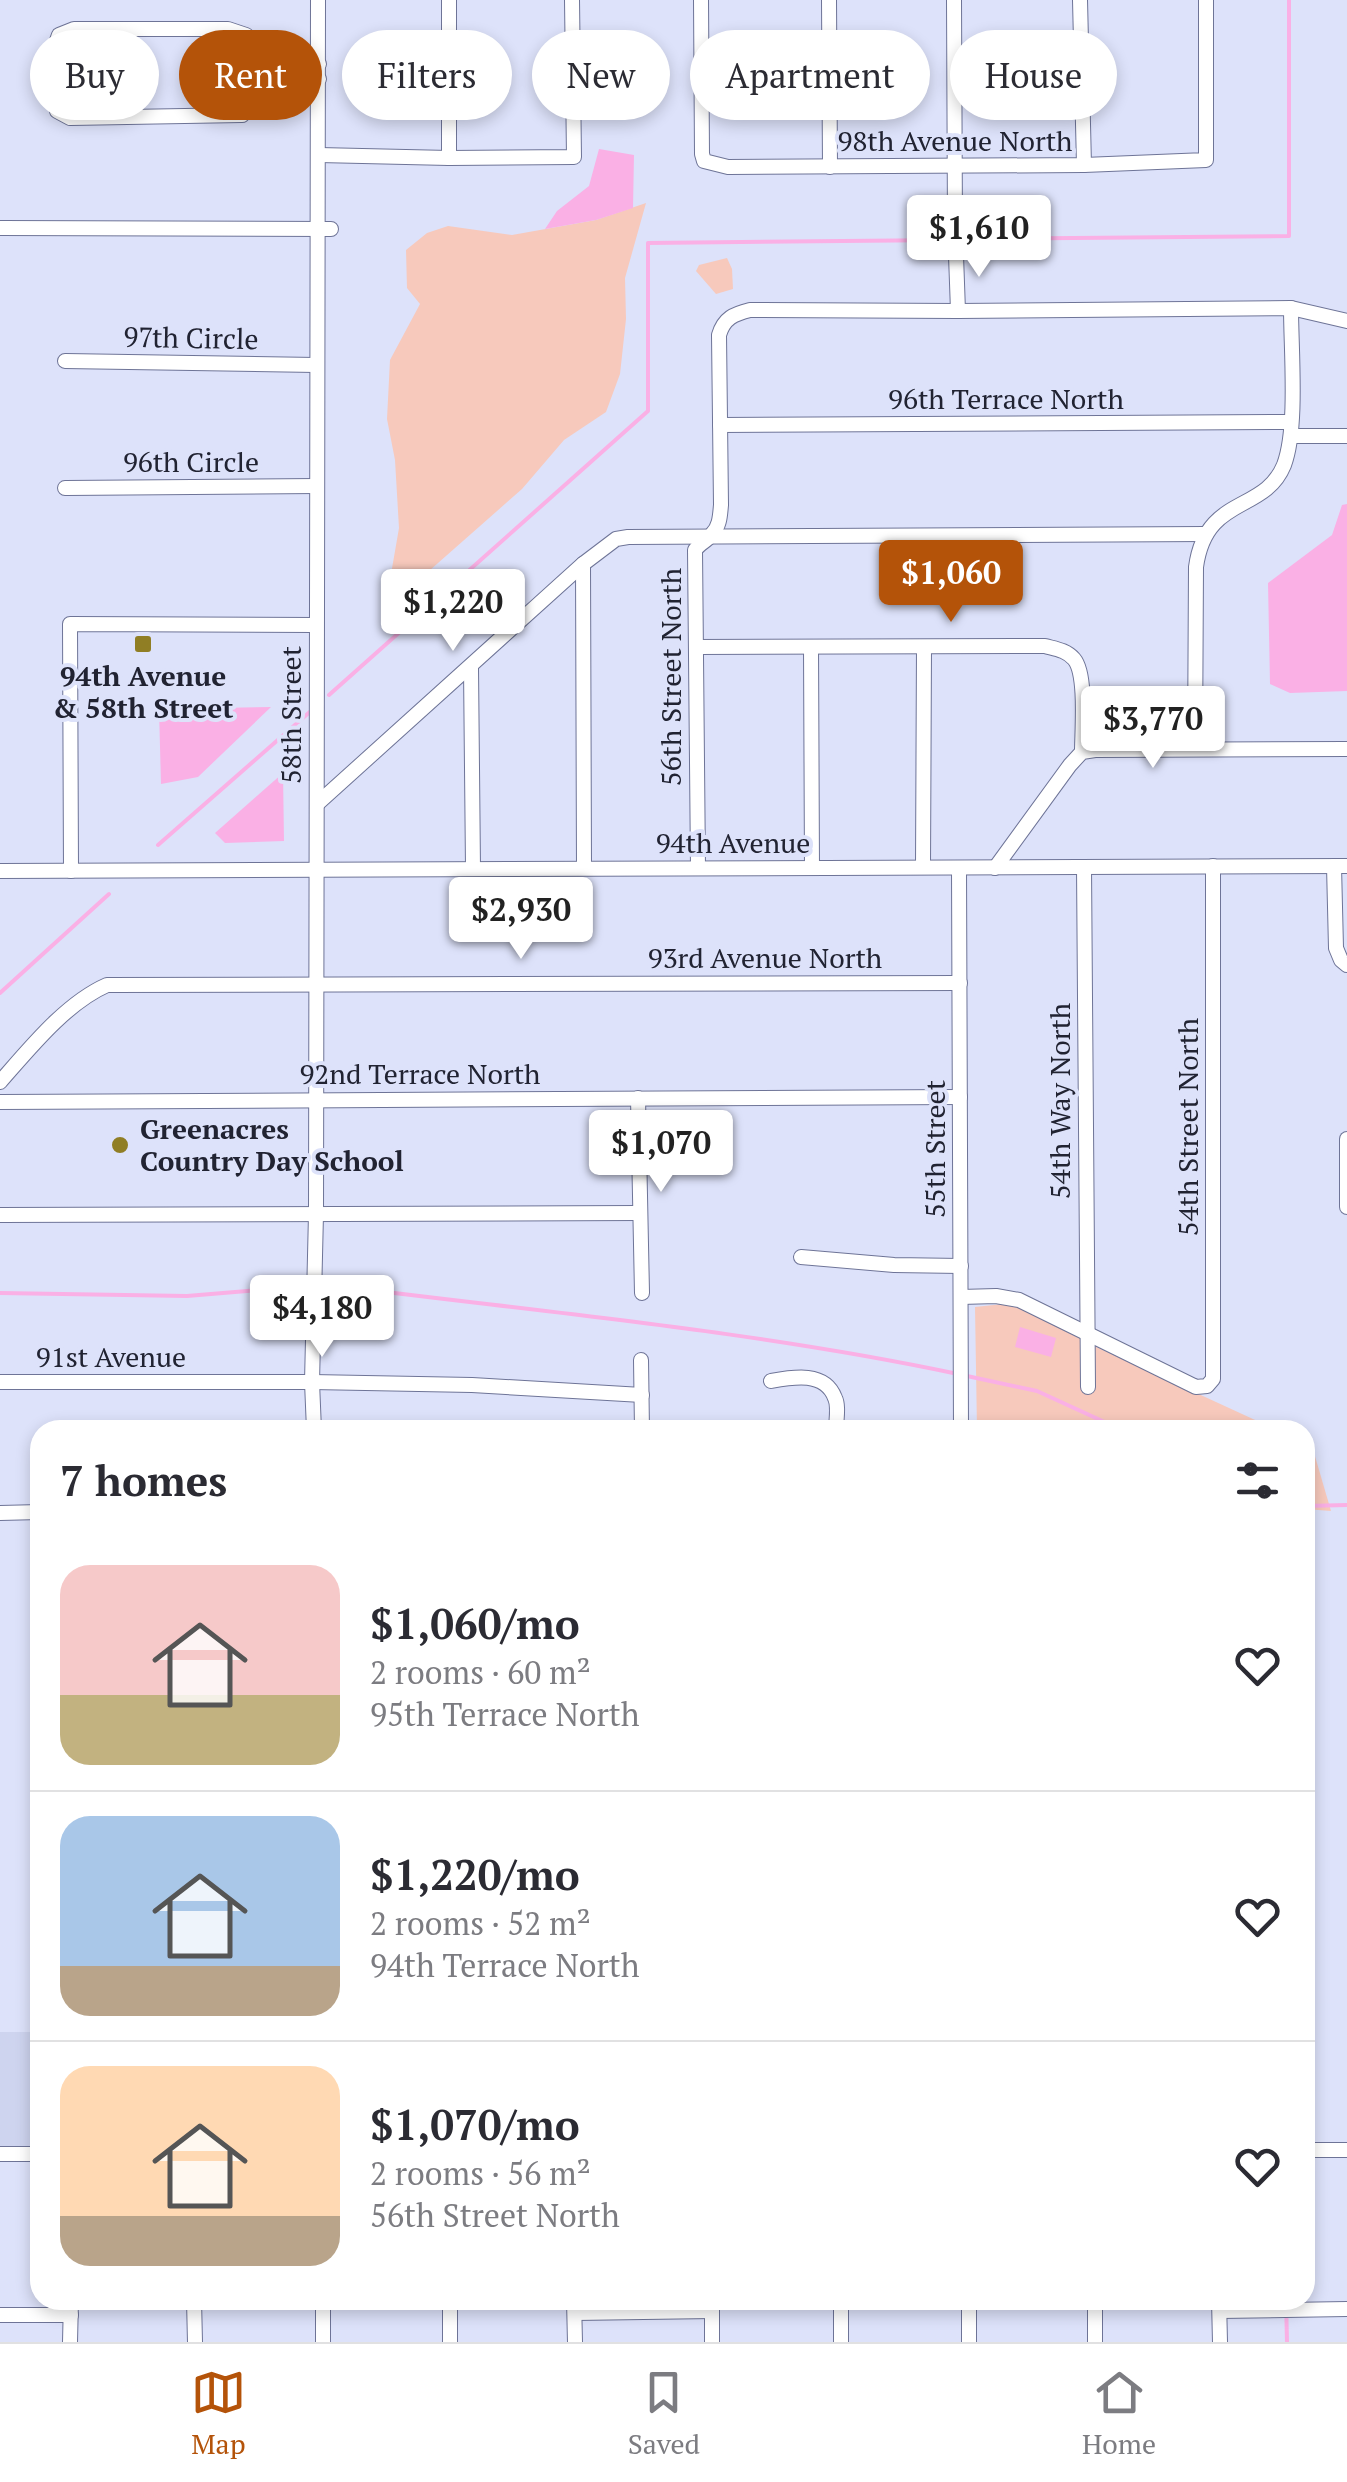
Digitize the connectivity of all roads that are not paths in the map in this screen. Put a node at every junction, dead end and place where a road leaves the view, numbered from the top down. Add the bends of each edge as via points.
1 (318, 0) edge
2 (449, 0) edge
3 (572, 0) edge
4 (701, 0) edge
5 (829, 0) edge
6 (954, 0) edge
7 (1080, 0) edge
8 (1206, 0) edge
9 (318, 30) edge
10 (246, 69) joint
11 (320, 120) edge
12 (320, 155) junction
13 (449, 158) junction
14 (956, 164) junction
15 (1084, 165) junction
16 (830, 166) junction
17 (0, 228) edge
18 (324, 230) junction
19 (1291, 308) junction
20 (958, 311) junction
21 (1347, 321) edge
22 (64, 361) dead end
23 (316, 365) junction
24 (720, 426) junction
25 (1291, 429) junction
26 (1347, 436) edge
27 (317, 486) junction
28 (65, 488) dead end
29 (1206, 534) junction
30 (711, 536) junction
31 (583, 564) junction
32 (316, 625) junction
33 (924, 646) junction
34 (696, 647) junction
35 (811, 647) junction
36 (470, 668) junction
37 (1196, 748) junction
38 (1347, 748) edge
39 (1082, 752) junction
40 (317, 804) junction
41 (1213, 866) junction
42 (1341, 866) edge
43 (1084, 867) junction
44 (473, 868) junction
45 (584, 868) junction
46 (698, 868) junction
47 (812, 868) junction
48 (924, 868) junction
49 (959, 868) junction
50 (995, 868) junction
51 (316, 869) junction
52 (70, 870) junction
53 (0, 871) edge
54 (1344, 963) edge
55 (960, 982) junction
56 (315, 984) junction
57 (0, 1082) edge
58 (960, 1097) junction
59 (638, 1098) junction
60 (316, 1100) junction
61 (0, 1102) edge
62 (1347, 1139) edge
63 (1347, 1208) edge
64 (316, 1214) junction
65 (639, 1214) junction
66 (0, 1215) edge
67 (801, 1256) dead end
68 (961, 1266) junction
69 (642, 1293) dead end
70 (961, 1297) junction
71 (1087, 1334) junction
72 (642, 1360) dead end
73 (771, 1380) dead end
74 (0, 1382) edge
75 (312, 1382) junction
76 (1088, 1386) dead end
77 (642, 1395) junction
78 (314, 1420) edge
79 (642, 1420) edge
80 (836, 1420) edge
81 (961, 1420) edge
82 (0, 1512) edge
83 (30, 1512) edge
84 (1315, 2150) edge
85 (1347, 2150) edge
86 (0, 2154) edge
87 (30, 2154) edge
88 (47, 2310) edge
89 (71, 2310) edge
90 (194, 2310) edge
91 (323, 2310) edge
92 (450, 2310) edge
93 (575, 2310) edge
94 (712, 2310) edge
95 (840, 2310) edge
96 (969, 2310) edge
97 (1095, 2310) edge
98 (1219, 2310) edge
99 (1264, 2310) edge
100 (1347, 2310) edge
101 (0, 2314) edge
102 (70, 2342) edge
103 (195, 2342) edge
104 (323, 2342) edge
105 (450, 2342) edge
106 (575, 2342) edge
107 (712, 2342) edge
108 (841, 2342) edge
109 (969, 2342) edge
110 (1095, 2342) edge
111 (1220, 2342) edge

1 - 9 street, 58th Street
2 - 13 street
3 - 13 street via 574,157
4 - 16 street, 98th Avenue North via 704,161 728,167
5 - 16 street
6 - 14 street
7 - 15 street
8 - 15 street, 98th Avenue North via 1206,160
10 - 10 street via 246,35 228,29 74,28 58,34 55,46 57,110 70,118 242,115
11 - 12 street, 58th Street
12 - 13 street
12 - 18 street, 58th Street
14 - 15 street, 98th Avenue North
14 - 16 street, 98th Avenue North
14 - 20 street
17 - 18 street
18 - 23 street, 58th Street
19 - 20 street
19 - 21 street
19 - 25 street
20 - 24 street, 56th Street North via 750,310 728,318 719,334
22 - 23 street, 97th Circle
23 - 27 street, 58th Street
24 - 25 street, 96th Terrace North
24 - 30 street, 56th Street North via 722,505
25 - 26 street, 96th Terrace North
25 - 29 street via 1283,468
27 - 28 street, 96th Circle
27 - 32 street, 58th Street
29 - 30 street
29 - 37 street via 1196,567
30 - 31 street via 628,536
30 - 34 street, 56th Street North via 695,550
31 - 36 street
31 - 45 street
32 - 40 street, 58th Street
32 - 52 street via 70,624
33 - 35 street
33 - 39 street via 1064,650 1080,675
33 - 48 street
34 - 35 street
34 - 46 street, 56th Street North
35 - 47 street
36 - 40 street
36 - 44 street
37 - 38 street
37 - 39 street
39 - 50 street
40 - 51 street, 58th Street
41 - 42 street, 94th Avenue
41 - 43 street, 94th Avenue
41 - 71 street, 54th Street North via 1214,1379 1196,1386
42 - 54 street via 1336,948
43 - 50 street, 94th Avenue
43 - 71 street, 54th Way North
44 - 45 street, 94th Avenue
44 - 51 street, 94th Avenue
45 - 46 street, 94th Avenue
46 - 47 street, 94th Avenue
47 - 48 street, 94th Avenue
48 - 49 street, 94th Avenue
49 - 50 street, 94th Avenue
49 - 55 street, 55th Street
51 - 52 street, 94th Avenue
51 - 56 street, 58th Street
52 - 53 street, 94th Avenue
55 - 56 street, 93rd Avenue North
55 - 58 street, 55th Street
56 - 57 street, 93rd Avenue North via 108,985 40,1036
56 - 60 street, 58th Street
58 - 59 street, 92nd Terrace North
58 - 68 street, 55th Street
59 - 60 street, 92nd Terrace North
59 - 65 street
60 - 61 street, 92nd Terrace North
60 - 64 street, 58th Street
62 - 63 street
64 - 65 street
64 - 66 street
64 - 75 street, 58th Street
65 - 69 street
67 - 68 street
68 - 70 street, 55th Street
70 - 71 street via 1018,1300
70 - 81 street, 55th Street
71 - 76 street, 54th Way North
72 - 77 street
73 - 80 street via 823,1381 836,1398
74 - 75 street, 91st Avenue
75 - 77 street, 91st Avenue
75 - 78 street, 58th Street
77 - 79 street
82 - 83 street
84 - 85 street
86 - 87 street
88 - 101 street
89 - 102 street
90 - 103 street
91 - 104 street
92 - 105 street
93 - 106 street
94 - 107 street
95 - 108 street
96 - 109 street
97 - 110 street
98 - 111 street
99 - 100 street

